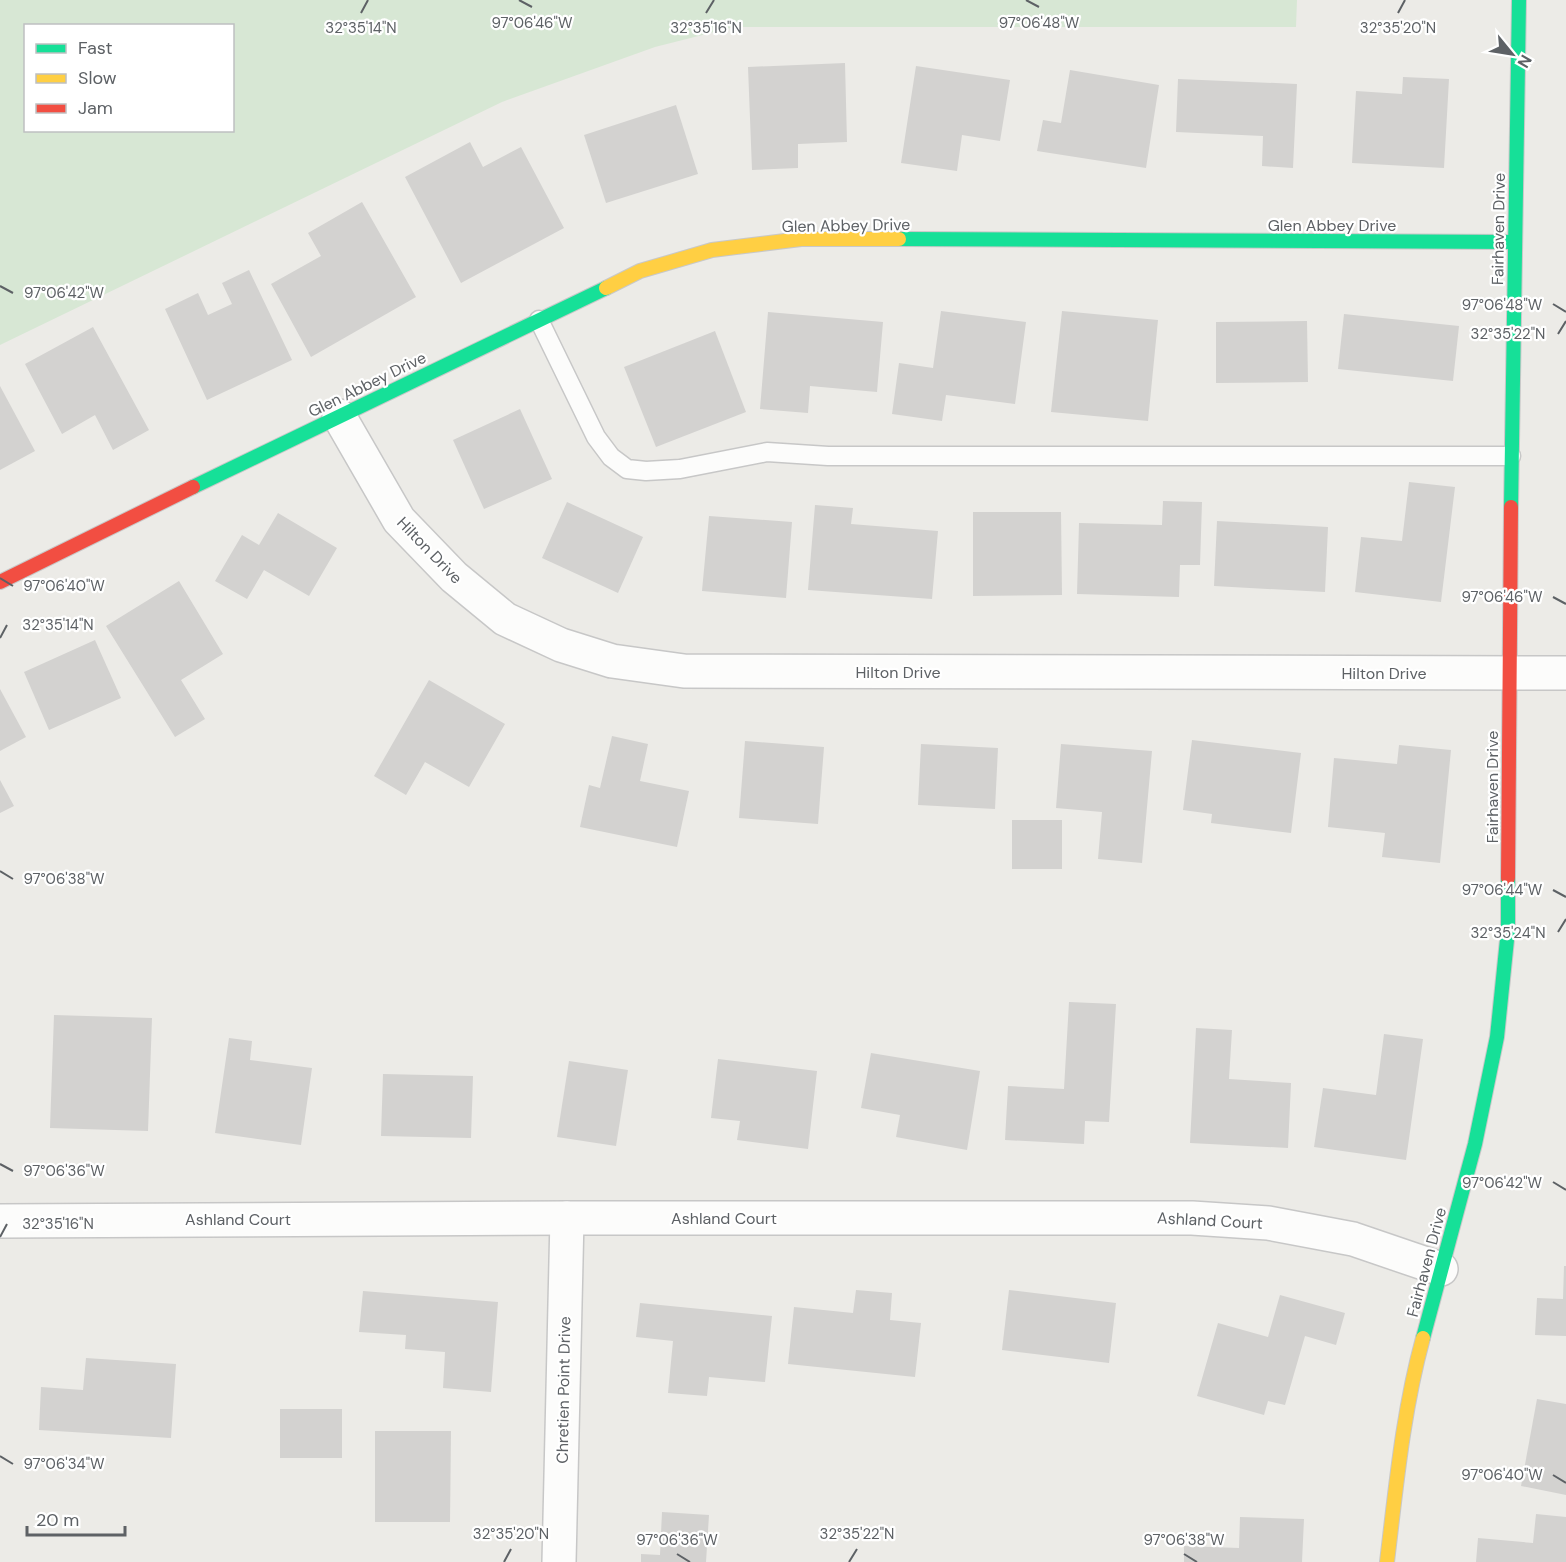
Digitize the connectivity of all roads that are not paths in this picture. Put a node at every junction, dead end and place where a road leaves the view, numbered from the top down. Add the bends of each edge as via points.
1 (1519, 0) edge
2 (1515, 242) junction
3 (539, 320) junction
4 (339, 416) junction
5 (1510, 456) junction
6 (0, 582) edge
7 (1509, 673) junction
8 (1566, 673) edge
9 (567, 1218) junction
10 (0, 1221) edge
11 (1441, 1269) junction
12 (559, 1562) edge
13 (1387, 1562) edge

1 - 2 street, Fairhaven Drive
2 - 3 street, Glen Abbey Drive via 801,239 712,250 640,271
2 - 5 street, Fairhaven Drive
3 - 4 street, Glen Abbey Drive
3 - 5 lane via 596,437 611,457 627,469 680,469 767,452 828,456
4 - 6 street, Glen Abbey Drive
4 - 7 street, Hilton Drive via 399,520 454,577 505,619 561,645 612,661 684,671
5 - 7 street, Fairhaven Drive
7 - 8 street, Hilton Drive
7 - 11 street, Fairhaven Drive via 1508,930 1497,1037 1475,1144
9 - 10 street, Ashland Court
9 - 11 street, Ashland Court via 1192,1218 1268,1223 1353,1239
9 - 12 street, Chretien Point Drive
11 - 13 street, Fairhaven Drive via 1415,1366

